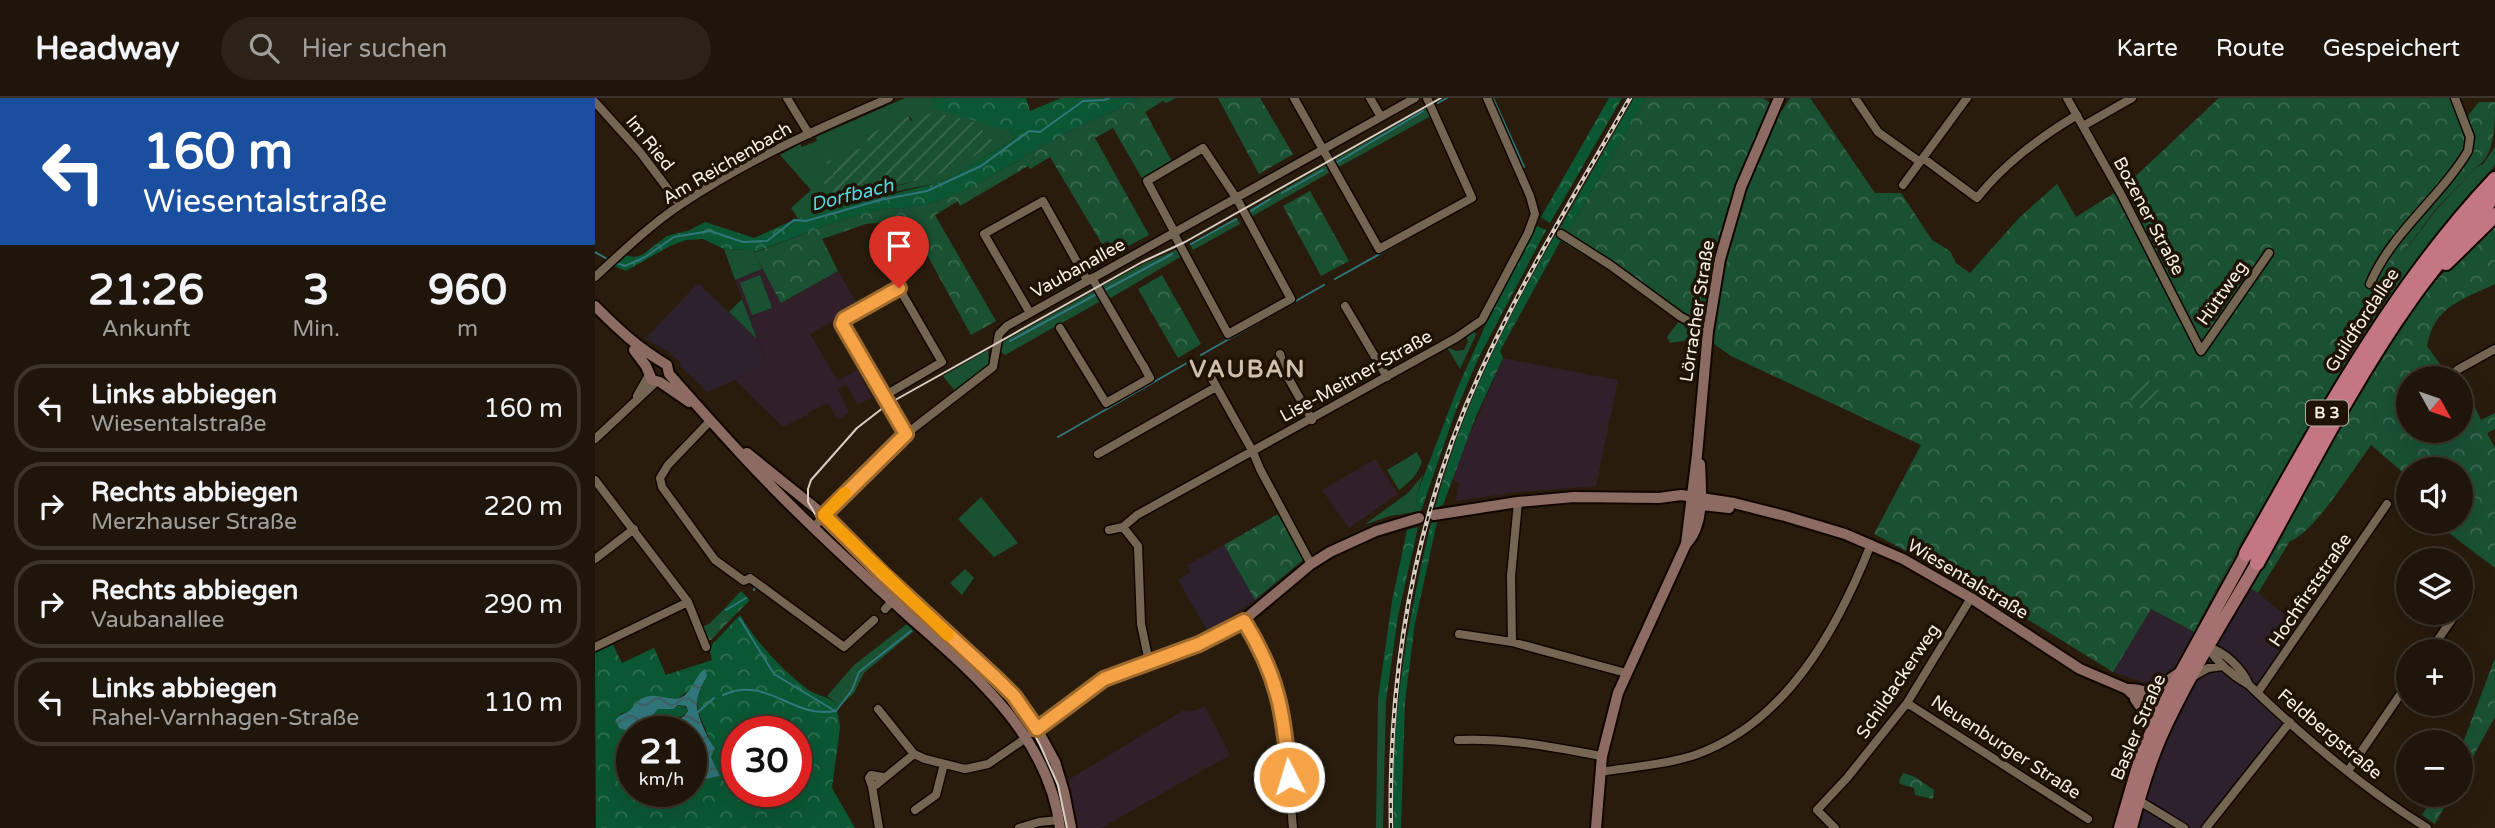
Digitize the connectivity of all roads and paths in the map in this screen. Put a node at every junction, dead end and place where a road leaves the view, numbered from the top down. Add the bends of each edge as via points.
1 (787, 98) edge
2 (889, 98) edge
3 (1294, 98) edge
4 (1370, 98) edge
5 (1415, 98) edge
6 (1427, 98) edge
7 (1487, 98) edge
8 (1779, 98) edge
9 (1855, 98) edge
10 (1966, 98) edge
11 (2067, 98) edge
12 (2132, 98) edge
13 (2455, 98) edge
14 (595, 102) edge
15 (2077, 115) junction
16 (1381, 117) junction
17 (2083, 126) junction
18 (809, 134) junction
19 (1323, 150) junction
20 (1922, 160) junction
21 (2495, 168) edge
22 (2495, 179) edge
23 (1903, 185) dead end
24 (2488, 195) edge
25 (1237, 199) junction
26 (680, 205) junction
27 (2495, 215) edge
28 (1175, 233) junction
29 (1561, 234) dead end
30 (2269, 253) dead end
31 (595, 277) edge
32 (1090, 279) junction
33 (2370, 284) dead end
34 (2411, 299) junction
35 (595, 306) edge
36 (1345, 306) dead end
37 (1030, 313) junction
38 (1060, 328) dead end
39 (1708, 331) junction
40 (630, 342) junction
41 (2495, 349) edge
42 (2201, 351) joint
43 (1280, 354) dead end
44 (659, 361) junction
45 (2465, 366) edge
46 (669, 374) junction
47 (653, 377) junction
48 (1211, 377) dead end
49 (1387, 377) junction
50 (1216, 387) junction
51 (884, 396) junction
52 (694, 403) junction
53 (1312, 420) junction
54 (710, 421) junction
55 (595, 426) edge
56 (906, 434) junction
57 (599, 436) edge
58 (733, 444) junction
59 (1253, 452) junction
60 (1098, 454) dead end
61 (771, 485) junction
62 (597, 486) edge
63 (788, 486) junction
64 (1695, 501) junction
65 (1518, 502) junction
66 (2387, 504) dead end
67 (824, 515) junction
68 (1434, 515) dead end
69 (1419, 518) dead end
70 (1123, 527) junction
71 (813, 528) junction
72 (634, 529) junction
73 (1109, 530) dead end
74 (1871, 544) junction
75 (595, 559) edge
76 (2252, 559) junction
77 (1311, 564) junction
78 (892, 582) junction
79 (1971, 598) junction
80 (913, 601) junction
81 (688, 602) junction
82 (892, 602) junction
83 (874, 620) dead end
84 (1244, 621) junction
85 (1459, 634) dead end
86 (1512, 642) junction
87 (2202, 645) junction
88 (595, 647) edge
89 (706, 647) dead end
90 (1149, 662) junction
91 (2223, 666) junction
92 (1626, 673) junction
93 (2185, 676) junction
94 (2249, 685) junction
95 (2134, 692) junction
96 (2258, 692) junction
97 (2396, 701) edge
98 (1907, 703) junction
99 (2169, 707) junction
100 (878, 709) dead end
101 (2290, 722) junction
102 (2154, 726) junction
103 (1032, 733) junction
104 (1458, 740) dead end
105 (915, 754) junction
106 (1602, 755) junction
107 (944, 764) junction
108 (2348, 771) junction
109 (1600, 772) junction
110 (2138, 800) junction
111 (915, 810) dead end
112 (2088, 819) dead end
113 (1060, 824) edge
114 (879, 828) edge
115 (1019, 828) edge
116 (1071, 828) edge
117 (1293, 828) edge
118 (1596, 828) edge
119 (1835, 828) edge
120 (2120, 828) edge
121 (2131, 828) edge
122 (2185, 828) edge
123 (2206, 828) edge
124 (2427, 828) edge

1 - 18 street
2 - 18 street, Am Reichenbach
3 - 19 street
4 - 16 street
5 - 16 street, Vaubanallee
6 - 19 street via 1472,198 1380,249
7 - 49 street, Lise-Meitner-Straße via 1535,214 1482,320
8 - 39 main road, Lörracher Straße via 1729,222
9 - 20 street via 1878,132
10 - 20 street
11 - 15 street, Bozener Straße
12 - 17 street
13 - 33 street via 2470,137 2468,151 2390,250
14 - 26 street, Im Ried
15 - 17 street, Bozener Straße
15 - 20 street via 2027,148 1977,198
16 - 19 street, Vaubanallee
17 - 42 street, Bozener Straße
18 - 26 street, Am Reichenbach
19 - 25 street, Vaubanallee
20 - 23 street
21 - 24 highway
22 - 24 highway, Guildfordallee / B 3
24 - 34 highway, Guildfordallee / B 3
24 - 76 highway, Guildfordallee / B 3 via 2414,276 2358,357
25 - 28 street, Vaubanallee
25 - 28 street via 1203,148 1147,181
25 - 28 street via 1291,299 1239,328 1228,334
26 - 31 street, Am Reichenbach
27 - 34 highway
28 - 32 street, Vaubanallee
29 - 39 street
30 - 42 street, Hüttweg
32 - 37 street, Vaubanallee
32 - 37 street via 1043,201 984,234
32 - 38 street via 1150,377 1106,403
34 - 76 highway, Guildfordallee / B 3
35 - 40 main road
36 - 49 street
37 - 56 street, Vaubanallee via 999,334 995,361 985,374
39 - 64 main road, Lörracher Straße
40 - 44 main road
40 - 47 main road
41 - 45 street
43 - 53 street
44 - 46 main road via 667,365
44 - 47 main road via 651,365
46 - 47 main road via 665,380
46 - 52 main road
47 - 52 main road
47 - 57 street
48 - 50 street
49 - 53 street, Lise-Meitner-Straße
50 - 59 street
50 - 60 street
51 - 51 street via 942,362 899,288 843,321
51 - 56 street
52 - 54 main road
53 - 59 street, Lise-Meitner-Straße
54 - 58 main road
54 - 83 street via 661,474 660,483 718,563 744,581 750,578 844,647
55 - 57 street
56 - 67 street, Vaubanallee
58 - 61 main road
58 - 63 main road
59 - 70 street, Lise-Meitner-Straße
59 - 77 street
61 - 63 main road
61 - 71 main road
62 - 72 street
63 - 67 main road
64 - 65 main road, Wiesentalstraße via 1574,497
64 - 74 main road, Wiesentalstraße via 1742,507
64 - 92 main road, Lörracher Straße via 1674,575
65 - 68 main road, Wiesentalstraße
65 - 86 street via 1511,576
66 - 96 street, Hochfirststraße
67 - 71 street, Vaubanallee
67 - 78 main road
69 - 77 main road via 1351,541
70 - 73 street
70 - 90 street via 1138,546 1141,624
71 - 82 main road
72 - 75 street
72 - 81 street
74 - 79 main road, Wiesentalstraße
74 - 109 street via 1809,662 1763,716 1693,755
76 - 87 main road, Guildfordallee / B 3
77 - 84 main road
78 - 80 main road
78 - 82 main road
79 - 95 main road, Wiesentalstraße via 2080,669
79 - 98 street, Schildackerweg
80 - 82 main road
80 - 103 main road via 1008,690
81 - 88 street
81 - 89 street
82 - 103 main road via 992,693 1018,727
84 - 90 main road
84 - 117 street via 1274,678 1283,713
85 - 86 street
86 - 92 street
87 - 91 street, Feldbergstraße
87 - 93 main road, Basler Straße / B 3
87 - 94 street, Feldbergstraße via 2217,649 2246,676
90 - 103 main road via 1104,679
91 - 93 street
91 - 94 street, Feldbergstraße
92 - 106 main road, Lörracher Straße
93 - 95 main road
93 - 99 main road, Basler Straße / B 3
94 - 96 street, Feldbergstraße
95 - 99 main road, Wiesentalstraße via 2155,705
95 - 102 main road
96 - 101 street, Feldbergstraße
97 - 108 street
98 - 112 street, Neuenburger Straße
98 - 119 street, Schildackerweg via 1817,810
99 - 102 main road, Basler Straße / B 3
99 - 110 main road, Basler Straße / B 3
100 - 105 street
101 - 108 street, Feldbergstraße
101 - 123 street
102 - 120 main road, Basler Straße / B 3
103 - 107 street via 982,767
103 - 113 main road
103 - 116 main road via 1055,762
104 - 106 street via 1546,744
105 - 107 street
105 - 114 street via 871,786
106 - 109 main road, Lörracher Straße
107 - 111 street via 936,795
108 - 124 street, Feldbergstraße
109 - 118 main road, Lörracher Straße
110 - 121 main road, Basler Straße / B 3
110 - 122 street
113 - 115 street via 1039,822

